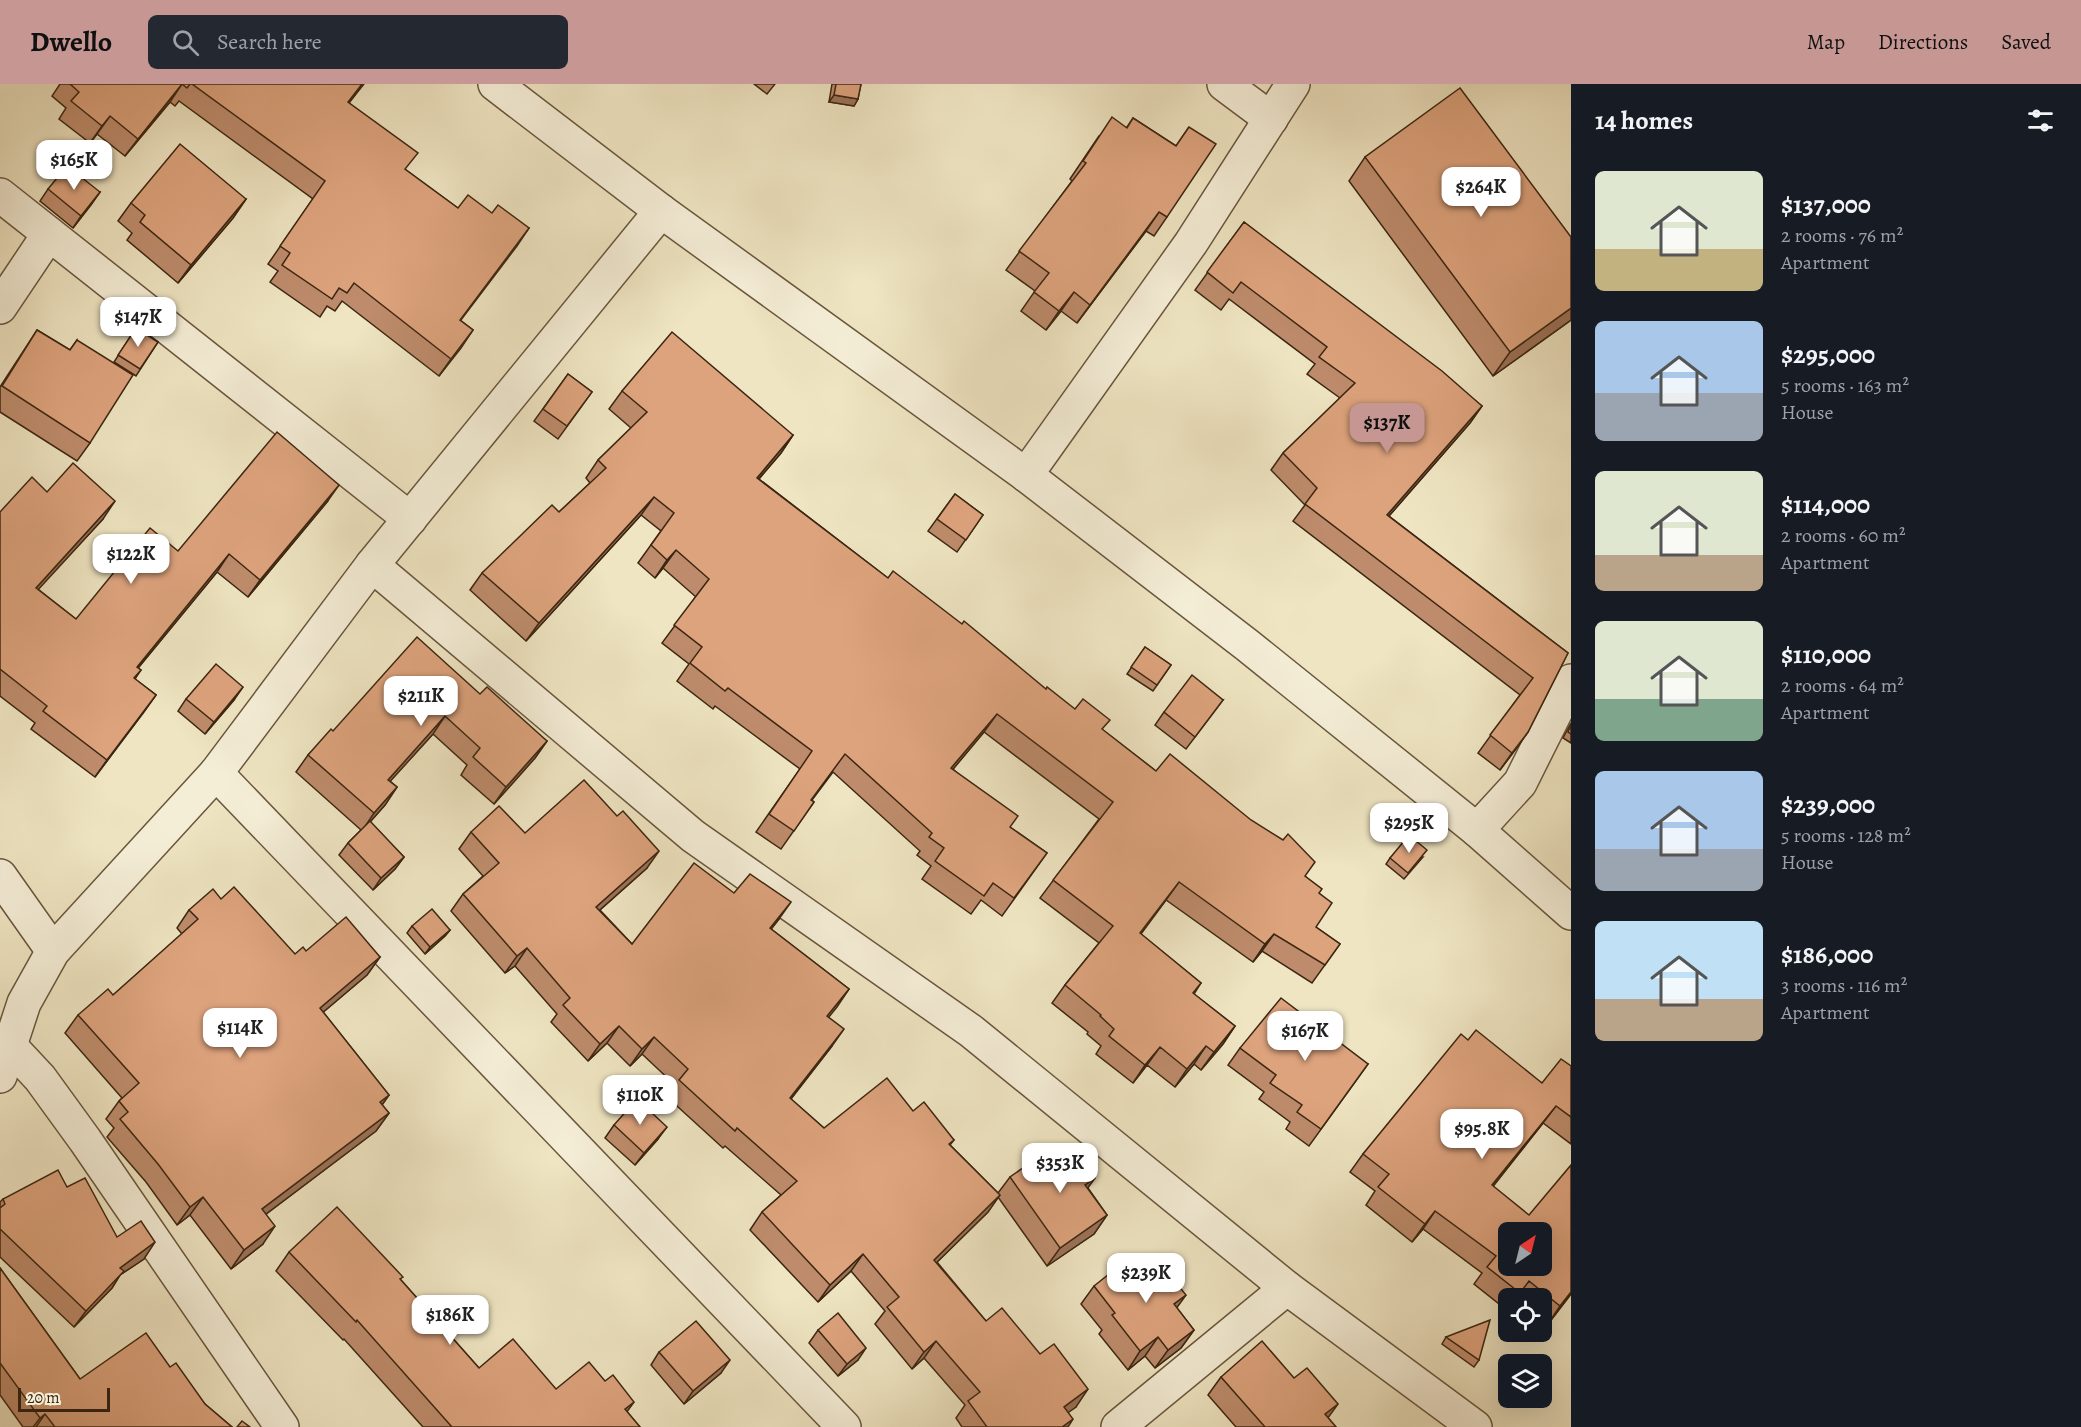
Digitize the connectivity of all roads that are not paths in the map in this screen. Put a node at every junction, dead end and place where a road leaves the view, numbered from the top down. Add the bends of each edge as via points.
1 (495, 84) edge
2 (1224, 84) edge
3 (1293, 84) edge
4 (1271, 119) junction
5 (0, 195) edge
6 (661, 211) junction
7 (48, 234) junction
8 (0, 307) edge
9 (1026, 475) junction
10 (410, 519) junction
11 (372, 565) junction
12 (1571, 681) edge
13 (216, 773) junction
14 (1477, 830) junction
15 (0, 876) edge
16 (1571, 913) edge
17 (53, 951) junction
18 (5, 1062) edge
19 (1287, 1288) junction
20 (282, 1427) edge
21 (844, 1427) edge
22 (1118, 1427) edge
23 (1475, 1427) edge

1 - 6 street
2 - 4 street
3 - 4 street
4 - 9 street via 1191,243
5 - 7 street
6 - 9 street
6 - 10 street
7 - 8 street
7 - 10 street
9 - 14 street via 1247,645
10 - 11 street
11 - 13 street
11 - 19 street via 693,836 971,1031
12 - 14 street via 1520,783
13 - 17 street
13 - 21 street
14 - 16 street
15 - 17 street
17 - 18 street via 24,1003
18 - 20 street via 40,1078
19 - 22 street
19 - 23 street

